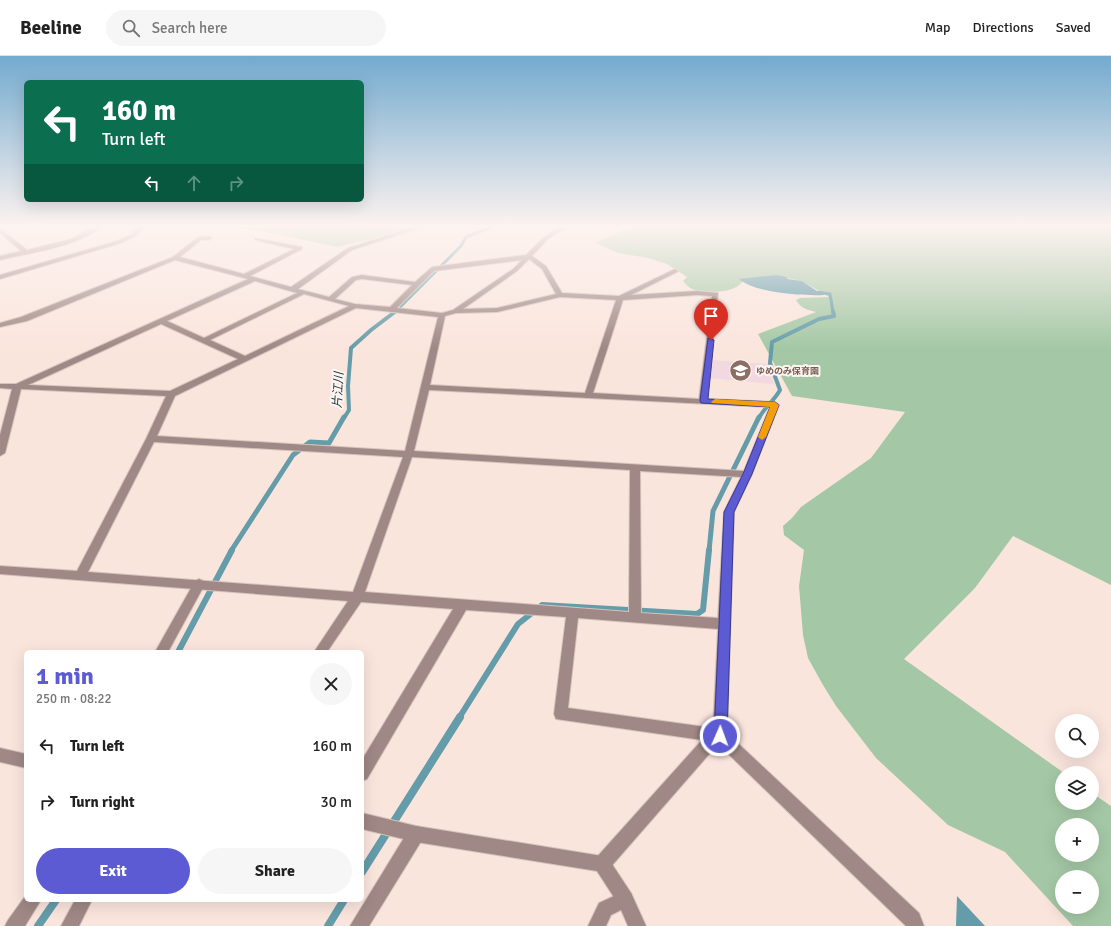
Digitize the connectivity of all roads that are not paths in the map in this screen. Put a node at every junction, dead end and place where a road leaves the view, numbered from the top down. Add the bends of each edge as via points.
1 (32, 268) edge
2 (151, 268) edge
3 (210, 268) edge
4 (262, 268) edge
5 (323, 268) edge
6 (440, 268) edge
7 (517, 268) edge
8 (543, 268) edge
9 (675, 271) dead end
10 (0, 277) edge
11 (244, 277) junction
12 (254, 279) junction
13 (417, 284) junction
14 (293, 289) junction
15 (304, 292) junction
16 (560, 295) junction
17 (620, 298) junction
18 (331, 300) junction
19 (355, 306) junction
20 (391, 310) junction
21 (455, 311) junction
22 (442, 316) junction
23 (161, 321) junction
24 (0, 326) edge
25 (204, 340) junction
26 (245, 359) junction
27 (0, 386) edge
28 (17, 387) junction
29 (425, 387) junction
30 (171, 394) junction
31 (588, 395) junction
32 (704, 401) junction
33 (151, 439) junction
34 (0, 453) edge
35 (409, 454) junction
36 (635, 467) junction
37 (747, 474) junction
38 (0, 570) edge
39 (80, 576) junction
40 (199, 584) junction
41 (357, 598) junction
42 (462, 605) junction
43 (573, 613) junction
44 (635, 617) junction
45 (724, 624) junction
46 (162, 650) edge
47 (321, 650) edge
48 (720, 736) junction
49 (0, 755) edge
50 (24, 761) edge
51 (364, 771) edge
52 (364, 822) edge
53 (409, 832) junction
54 (602, 864) junction
55 (625, 899) junction
56 (32, 902) edge
57 (83, 902) edge
58 (14, 926) edge
59 (70, 926) edge
60 (359, 926) edge
61 (597, 926) edge
62 (637, 926) edge
63 (916, 926) edge

1 - 10 street
2 - 24 street via 24,319
3 - 11 street
4 - 11 street
5 - 14 street
6 - 13 street via 432,269
7 - 21 street
8 - 16 street via 550,274
9 - 17 street
11 - 12 street
12 - 14 street
12 - 23 street
13 - 18 street via 354,278
13 - 20 street
14 - 15 street
15 - 18 street
15 - 25 street
16 - 17 street
16 - 21 street via 497,310
17 - 31 street
17 - 32 street via 716,294
18 - 19 street
19 - 20 street
19 - 26 street
20 - 22 street
21 - 22 street
22 - 29 street
23 - 25 street
23 - 28 street
25 - 26 street
26 - 30 street
27 - 28 street
28 - 30 street
28 - 34 street
29 - 31 street
29 - 35 street
30 - 33 street
31 - 32 street
32 - 37 street via 775,405
33 - 35 street
33 - 39 street
35 - 36 street
35 - 41 street
36 - 37 street
36 - 44 street
37 - 45 street via 729,512
38 - 39 street
39 - 40 street
40 - 41 street
40 - 46 street
41 - 42 street
41 - 47 street
42 - 43 street
42 - 51 street
43 - 44 street
43 - 48 street via 560,714
44 - 45 street
45 - 48 street
48 - 54 street via 712,740
48 - 63 street via 913,919
49 - 50 street
52 - 53 street
53 - 54 street
53 - 60 street
54 - 55 street
55 - 61 street via 605,909
55 - 62 street
56 - 58 street
57 - 59 street

